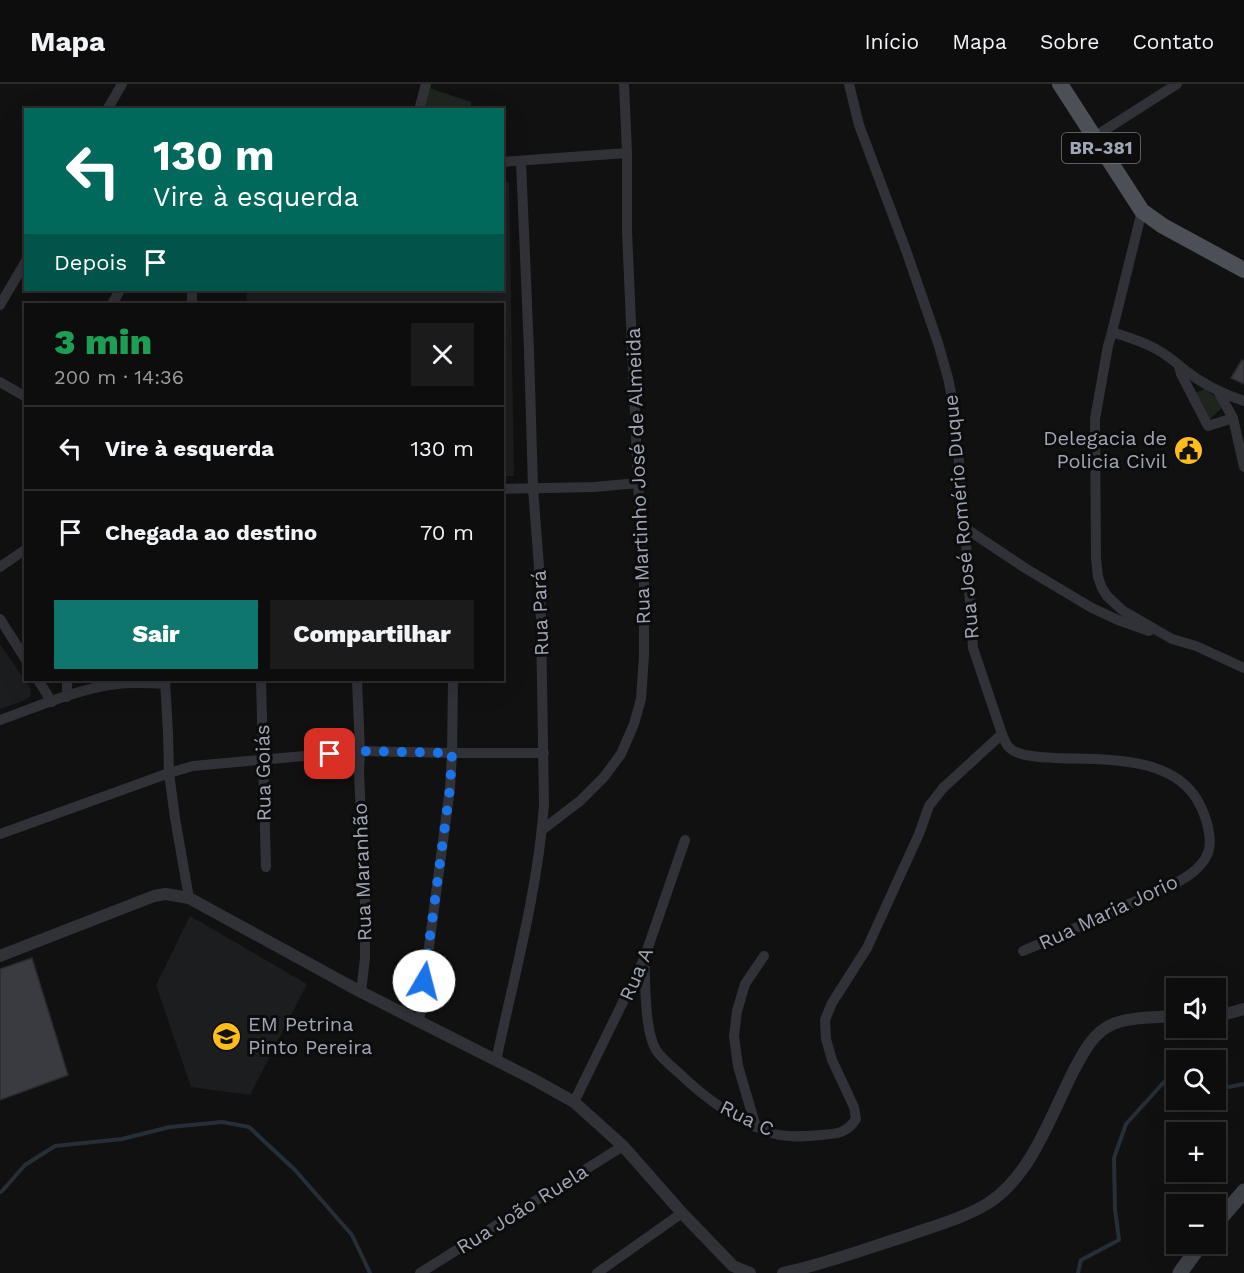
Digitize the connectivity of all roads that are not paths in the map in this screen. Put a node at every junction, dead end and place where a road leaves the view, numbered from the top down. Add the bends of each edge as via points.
1 (122, 84) edge
2 (426, 84) edge
3 (624, 84) edge
4 (849, 84) edge
5 (1060, 84) edge
6 (1177, 84) edge
7 (108, 108) edge
8 (420, 108) edge
9 (1094, 137) junction
10 (627, 153) junction
11 (521, 161) junction
12 (504, 162) edge
13 (1142, 211) junction
14 (24, 264) edge
15 (1244, 270) edge
16 (0, 305) edge
17 (1112, 332) junction
18 (1178, 364) junction
19 (0, 382) edge
20 (1219, 393) junction
21 (24, 396) edge
22 (1244, 401) edge
23 (1233, 418) junction
24 (1244, 467) edge
25 (638, 483) junction
26 (533, 488) junction
27 (504, 489) edge
28 (965, 528) junction
29 (24, 550) edge
30 (0, 567) edge
31 (0, 619) edge
32 (1173, 639) junction
33 (24, 657) edge
34 (1244, 668) edge
35 (39, 681) edge
36 (67, 681) edge
37 (261, 681) edge
38 (357, 681) edge
39 (453, 681) edge
40 (165, 682) edge
41 (67, 697) junction
42 (52, 702) junction
43 (0, 720) edge
44 (1002, 734) junction
45 (360, 751) junction
46 (452, 753) junction
47 (544, 753) junction
48 (1040, 757) joint
49 (262, 760) junction
50 (169, 773) junction
51 (542, 830) junction
52 (0, 834) edge
53 (685, 840) dead end
54 (266, 867) dead end
55 (189, 898) junction
56 (1023, 951) dead end
57 (0, 956) edge
58 (764, 956) dead end
59 (644, 959) junction
60 (361, 992) junction
61 (1244, 1009) edge
62 (1226, 1014) edge
63 (1166, 1017) edge
64 (419, 1022) junction
65 (496, 1061) junction
66 (574, 1102) junction
67 (756, 1127) junction
68 (623, 1146) junction
69 (1244, 1191) edge
70 (1226, 1212) edge
71 (682, 1213) junction
72 (1194, 1254) edge
73 (420, 1273) edge
74 (597, 1273) edge
75 (750, 1273) edge
76 (783, 1273) edge
77 (1180, 1273) edge

1 - 7 street
2 - 8 street
3 - 10 street, Rua Martinho José de Almeida
4 - 28 street, Rua José Romério Duque via 859,125 948,378
5 - 9 main road, BR-381
6 - 9 street
9 - 13 main road, BR-381
10 - 11 street
10 - 25 street, Rua Martinho José de Almeida
11 - 12 street
11 - 26 street, Rua Pará
13 - 15 main road, BR-381
13 - 17 street
14 - 16 street
17 - 18 street via 1150,346
17 - 32 street via 1095,419 1098,577 1107,596 1122,609
18 - 20 street
18 - 23 street via 1208,426
19 - 21 street
20 - 22 street
20 - 23 street
23 - 24 street
25 - 26 street
25 - 51 street, Rua Martinho José de Almeida via 644,584 641,699 621,754 604,777
26 - 27 street
26 - 47 street, Rua Pará
28 - 32 street via 1092,608
28 - 44 street, Rua José Romério Duque via 973,648
29 - 30 street
31 - 33 street
32 - 34 street
35 - 42 street
36 - 41 street
37 - 49 street, Rua Goiás
38 - 45 street, Rua Maranhão
39 - 46 street
40 - 41 street via 118,684
40 - 50 street
41 - 42 street
42 - 43 street
44 - 48 street, Rua José Romério Duque via 1006,745 1016,753
44 - 67 street, Rua C via 929,806 867,948 825,1020 832,1060 856,1119 850,1128 828,1135 797,1137
45 - 46 street
45 - 49 street
45 - 60 street, Rua Maranhão via 364,899
46 - 47 street
46 - 64 street
47 - 51 street, Rua Pará
48 - 56 street, Rua Maria Jorio via 1121,760 1168,773 1196,796 1208,822 1209,852 1196,870 1172,885
49 - 50 street via 193,766
49 - 54 street, Rua Goiás
50 - 52 street
50 - 55 street
51 - 65 street, Rua Pará via 529,913
53 - 59 street, Rua A
55 - 57 street via 166,894 144,899
55 - 60 street
58 - 67 street via 745,984 734,1036 738,1066
59 - 66 street, Rua A
59 - 67 street, Rua C via 648,1022 656,1049 697,1090
60 - 64 street
61 - 62 street
63 - 76 street via 1120,1021 1093,1039 1036,1148 1014,1182 991,1202 948,1221 816,1266
64 - 65 street
65 - 66 street
66 - 68 street
68 - 71 street
68 - 73 street, Rua João Ruela
69 - 70 main road
71 - 74 street
71 - 75 street via 733,1266
72 - 77 main road

